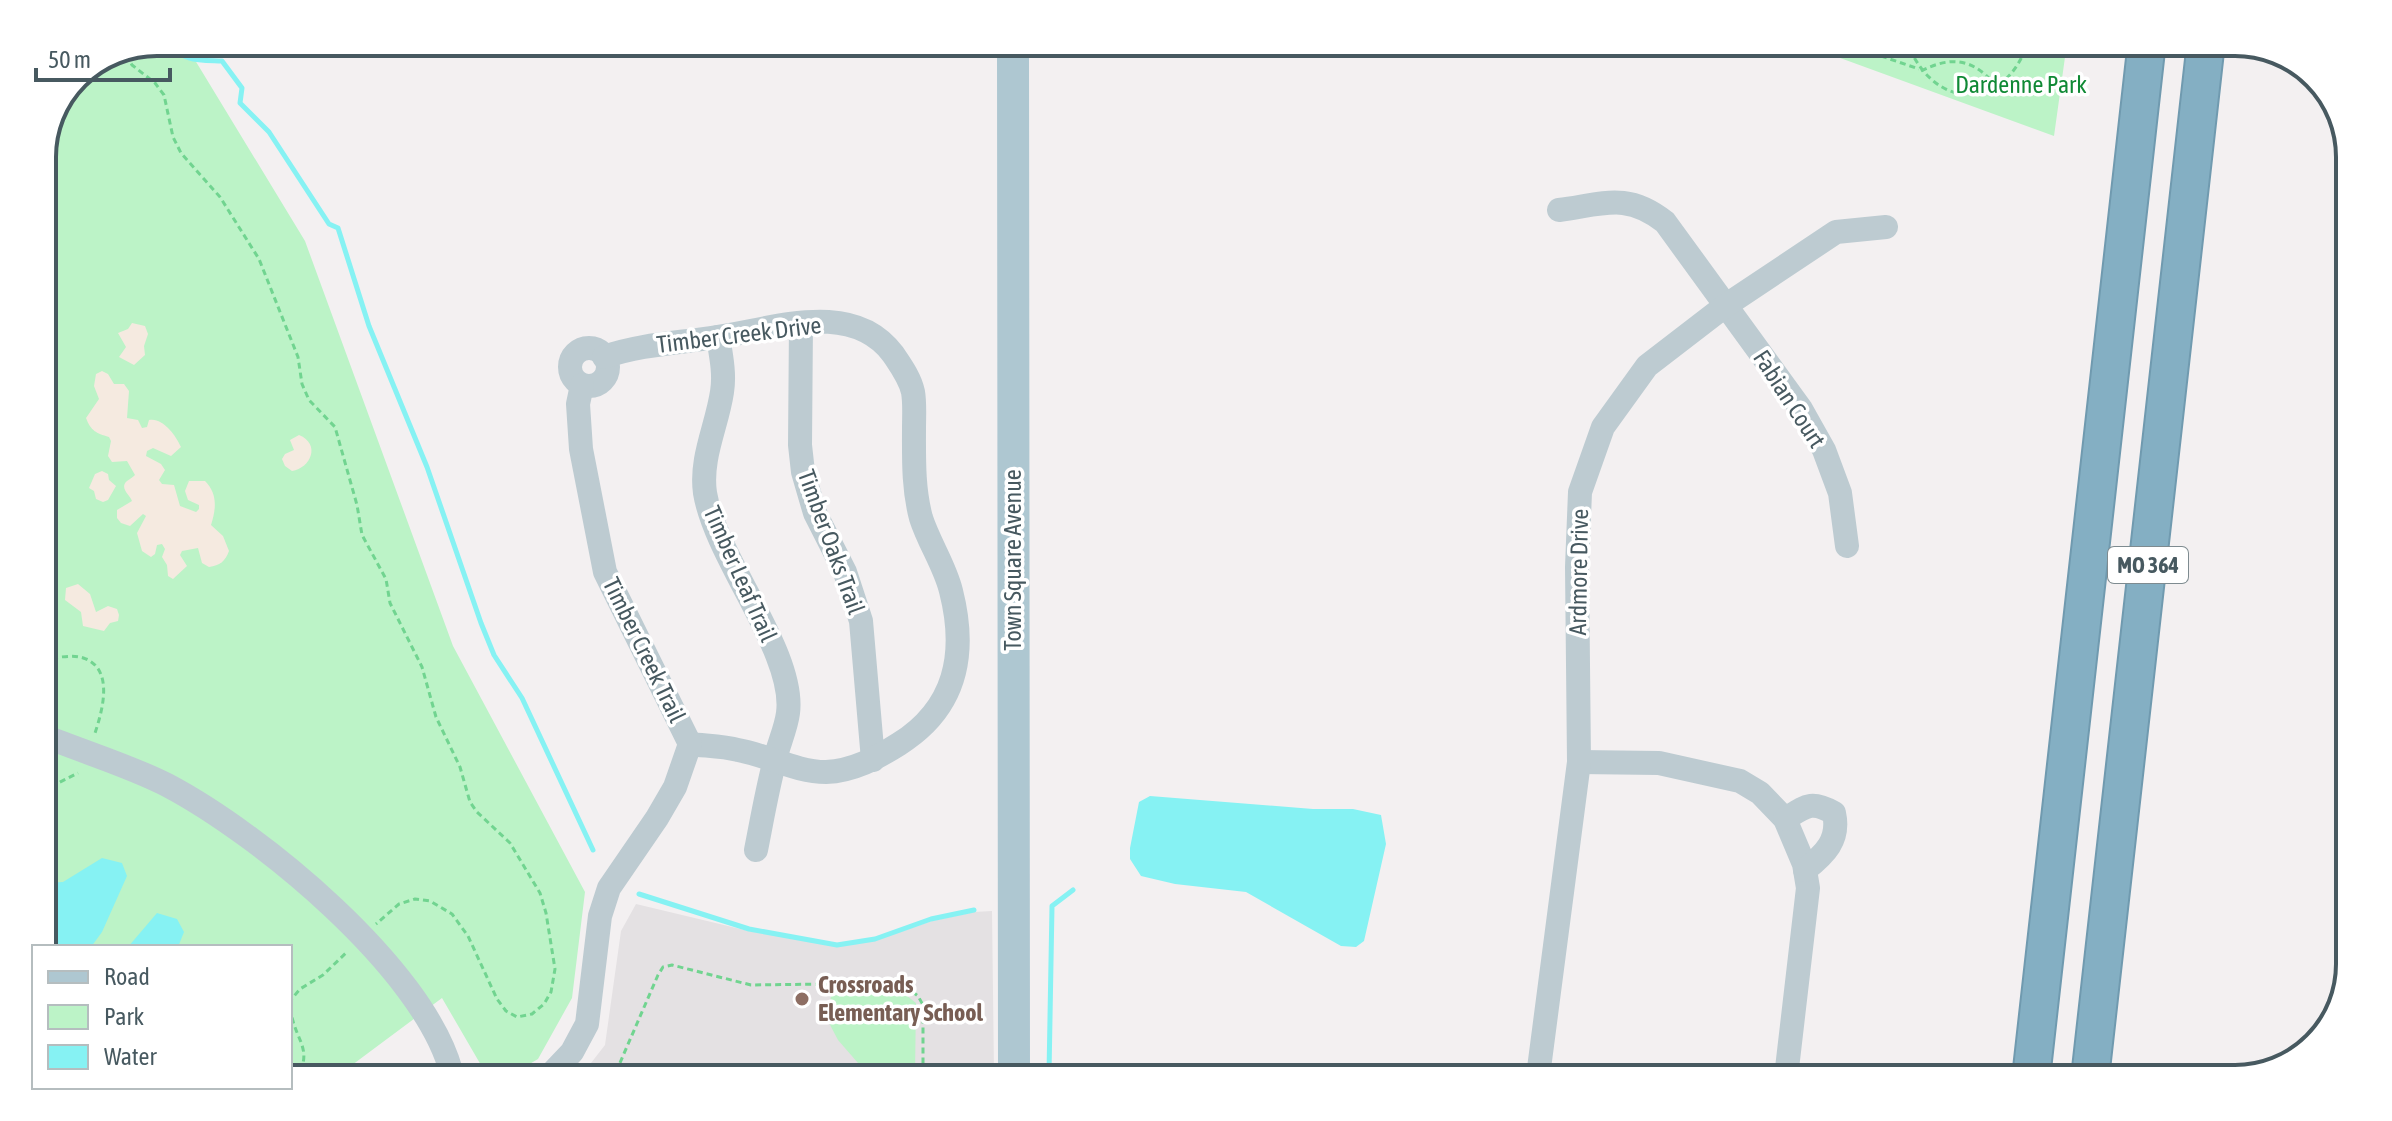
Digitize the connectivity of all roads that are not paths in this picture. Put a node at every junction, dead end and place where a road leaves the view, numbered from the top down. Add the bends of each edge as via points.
1 (1013, 56) edge
2 (2145, 56) edge
3 (2204, 56) edge
4 (1559, 210) dead end
5 (1886, 227) dead end
6 (1725, 306) junction
7 (801, 323) junction
8 (718, 337) junction
9 (604, 357) joint
10 (1847, 546) dead end
11 (56, 741) edge
12 (690, 744) junction
13 (873, 760) junction
14 (774, 761) junction
15 (1579, 762) junction
16 (1785, 819) junction
17 (756, 850) dead end
18 (1805, 870) junction
19 (449, 1065) edge
20 (560, 1065) edge
21 (1014, 1065) edge
22 (1539, 1065) edge
23 (1788, 1065) edge
24 (2032, 1065) edge
25 (2091, 1065) edge

1 - 21 main road, Town Square Avenue
2 - 24 highway, MO 364
3 - 25 highway, MO 364
4 - 6 street, Fabian Court via 1629,201 1650,210 1665,222
5 - 6 street, Ardmore Drive via 1836,232
6 - 10 street, Fabian Court via 1801,409 1824,450 1840,493
6 - 15 street, Ardmore Drive via 1647,366 1603,427 1580,492
7 - 8 street, Timber Creek Drive
7 - 13 street, Timber Oaks Trail via 803,472 861,621
7 - 13 street, Timber Creek Drive via 845,322 870,332 904,369 913,392 917,502 951,590 956,627 952,685 920,731
8 - 9 street, Timber Creek Drive
8 - 14 street, Timber Leaf Trail via 723,389 704,466 705,491 786,687 788,712
9 - 12 street, Timber Creek Trail via 604,378 582,385 578,404 581,449 605,572
11 - 19 street via 165,784 266,851 364,937 424,1014
12 - 14 street, Timber Creek Drive
12 - 20 street, Timber Creek Trail via 675,787 609,888 600,916 587,1024
13 - 14 street, Timber Creek Drive via 824,772
14 - 17 street, Timber Leaf Trail
15 - 16 street via 1659,763 1740,781
15 - 22 street, Ardmore Drive
16 - 18 street
16 - 18 street via 1806,806 1820,805 1834,813 1835,840
18 - 23 street via 1807,911

